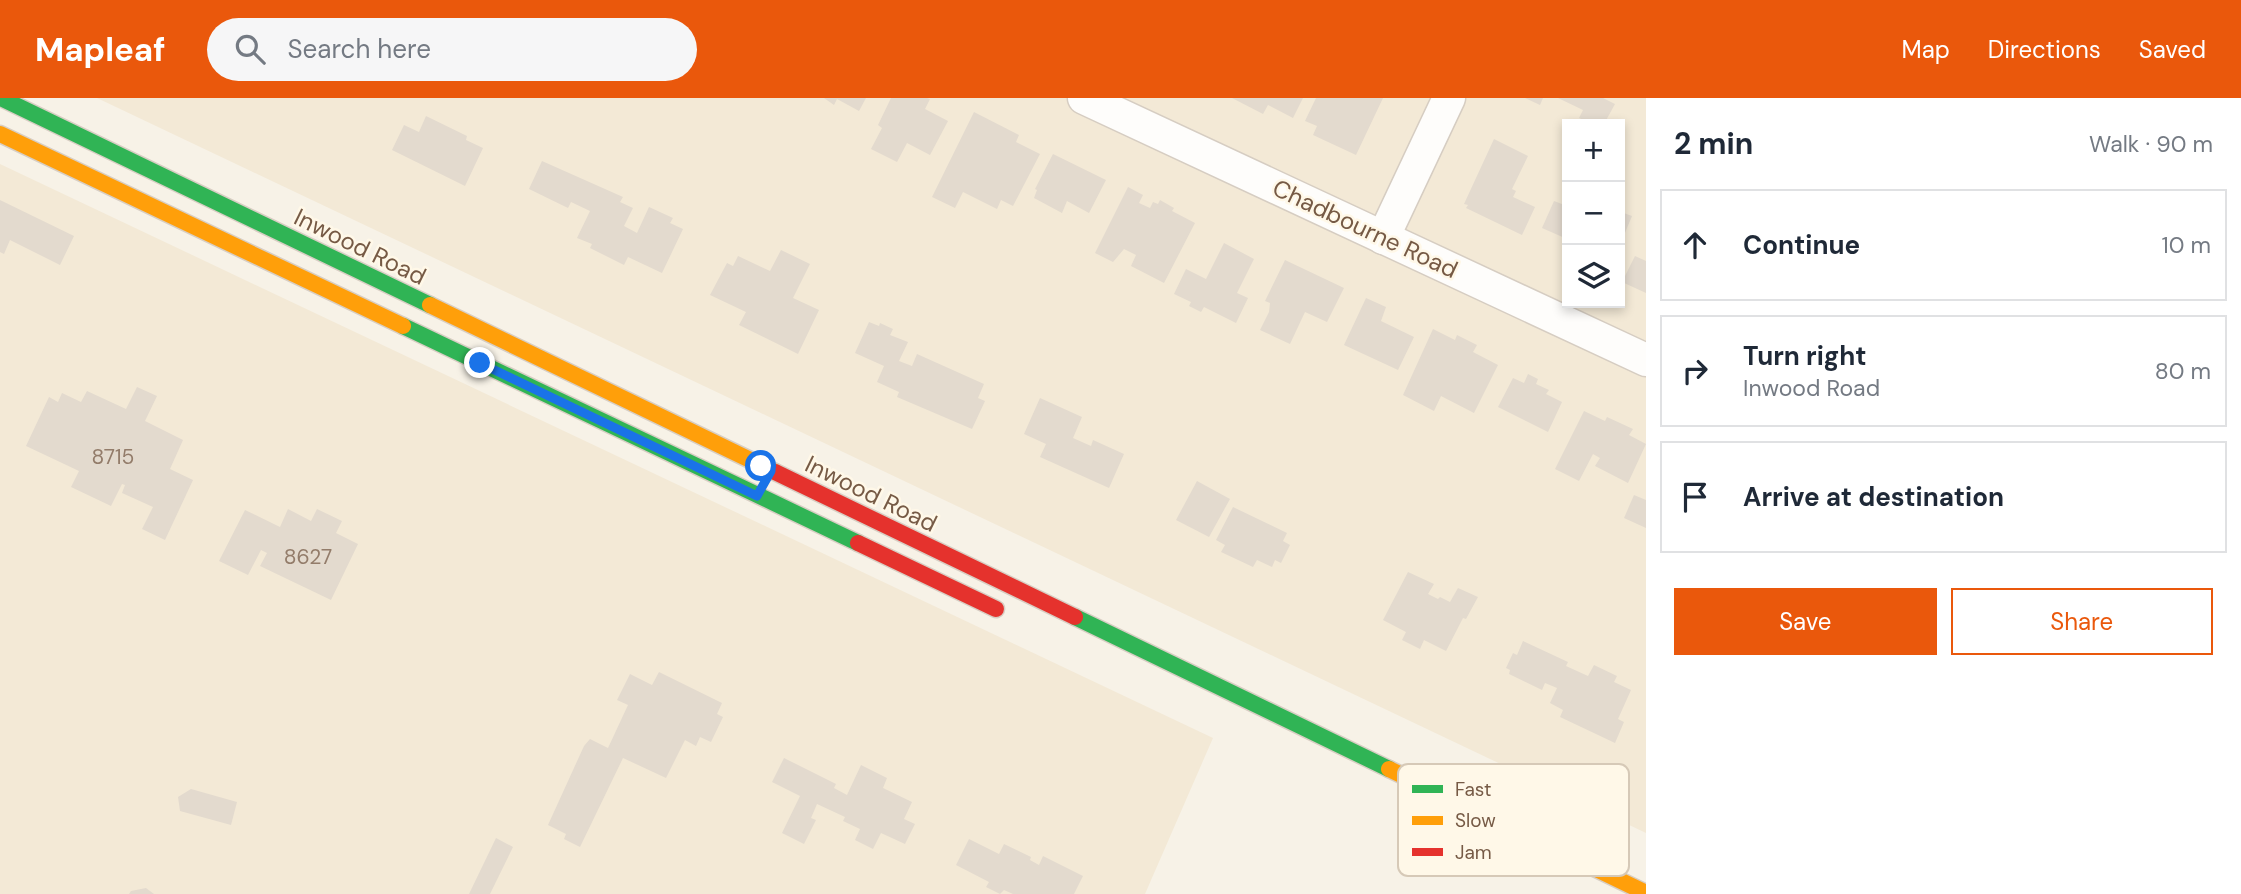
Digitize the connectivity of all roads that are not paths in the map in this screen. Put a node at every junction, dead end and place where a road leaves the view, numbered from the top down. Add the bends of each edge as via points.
1 (1, 98) edge
2 (1084, 98) edge
3 (1449, 98) edge
4 (0, 134) edge
5 (1383, 238) junction
6 (351, 268) junction
7 (338, 295) junction
8 (1646, 360) edge
9 (771, 471) junction
10 (757, 496) junction
11 (1006, 614) dead end
12 (1398, 779) edge
13 (1607, 876) edge
14 (1646, 894) edge

1 - 6 main road, Inwood Road
2 - 5 street, Chadbourne Road
3 - 5 street
4 - 7 main road, Inwood Road
5 - 8 street, Chadbourne Road
6 - 7 main road
6 - 9 main road, Inwood Road
7 - 10 main road, Inwood Road
9 - 10 main road
9 - 12 main road, Inwood Road
10 - 11 main road, Inwood Road
13 - 14 main road, Inwood Road

